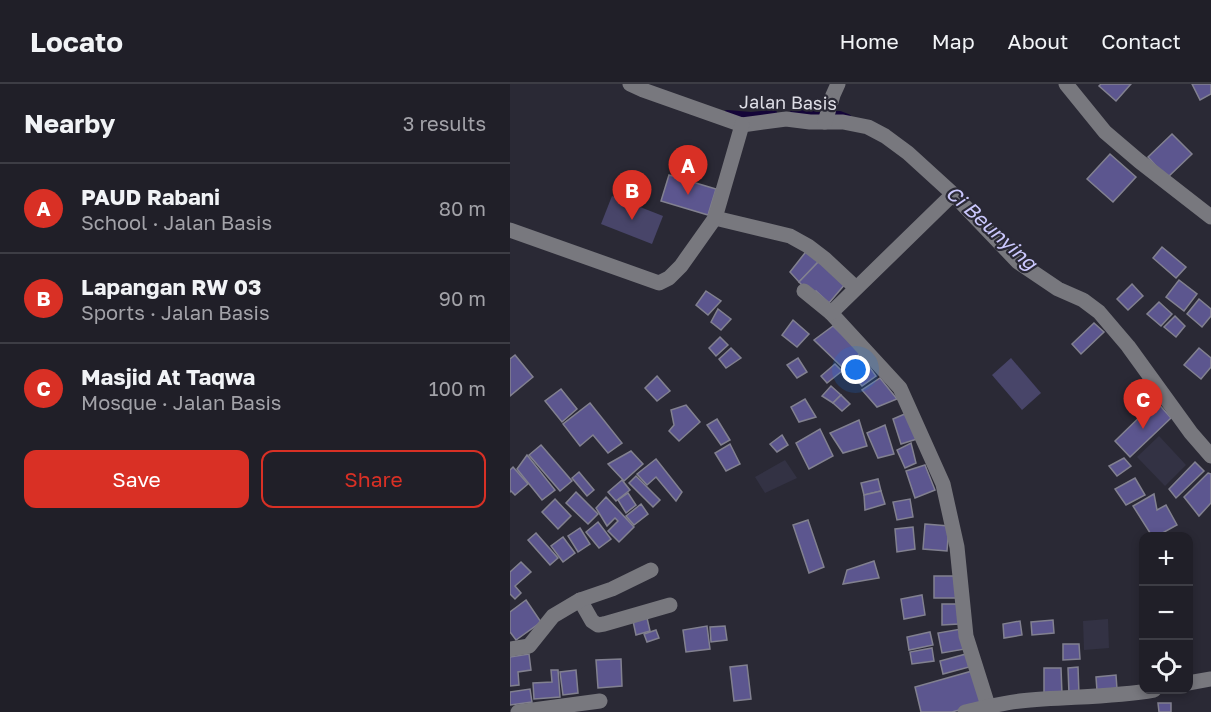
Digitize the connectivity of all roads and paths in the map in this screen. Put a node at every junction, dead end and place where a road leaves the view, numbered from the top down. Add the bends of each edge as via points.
1 (630, 84) edge
2 (838, 84) edge
3 (1066, 84) edge
4 (825, 122) junction
5 (742, 125) junction
6 (953, 194) junction
7 (1211, 217) edge
8 (715, 218) junction
9 (510, 230) edge
10 (856, 288) junction
11 (804, 291) dead end
12 (831, 313) junction
13 (1211, 456) edge
14 (651, 570) dead end
15 (580, 600) junction
16 (670, 605) dead end
17 (510, 649) edge
18 (1211, 679) edge
19 (1193, 682) edge
20 (1139, 692) edge
21 (600, 701) dead end
22 (989, 709) edge
23 (518, 712) edge
24 (965, 712) edge

1 - 5 street, Jalan Basis
2 - 4 street
3 - 7 street via 1105,132
4 - 5 street, Jalan Basis via 786,118
4 - 6 street, Jalan Basis via 868,127 885,136
5 - 8 street
6 - 10 street
6 - 13 street, Jalan Basis via 1018,262 1099,312
8 - 9 street via 681,266 659,283
8 - 10 street via 790,236 825,259
10 - 12 street
11 - 12 street
12 - 22 street via 900,388 943,484 957,547 966,636
14 - 15 street
15 - 16 street via 598,625
15 - 17 street via 553,616 529,646
18 - 19 street
20 - 22 street via 1019,701
21 - 23 street
22 - 24 street

